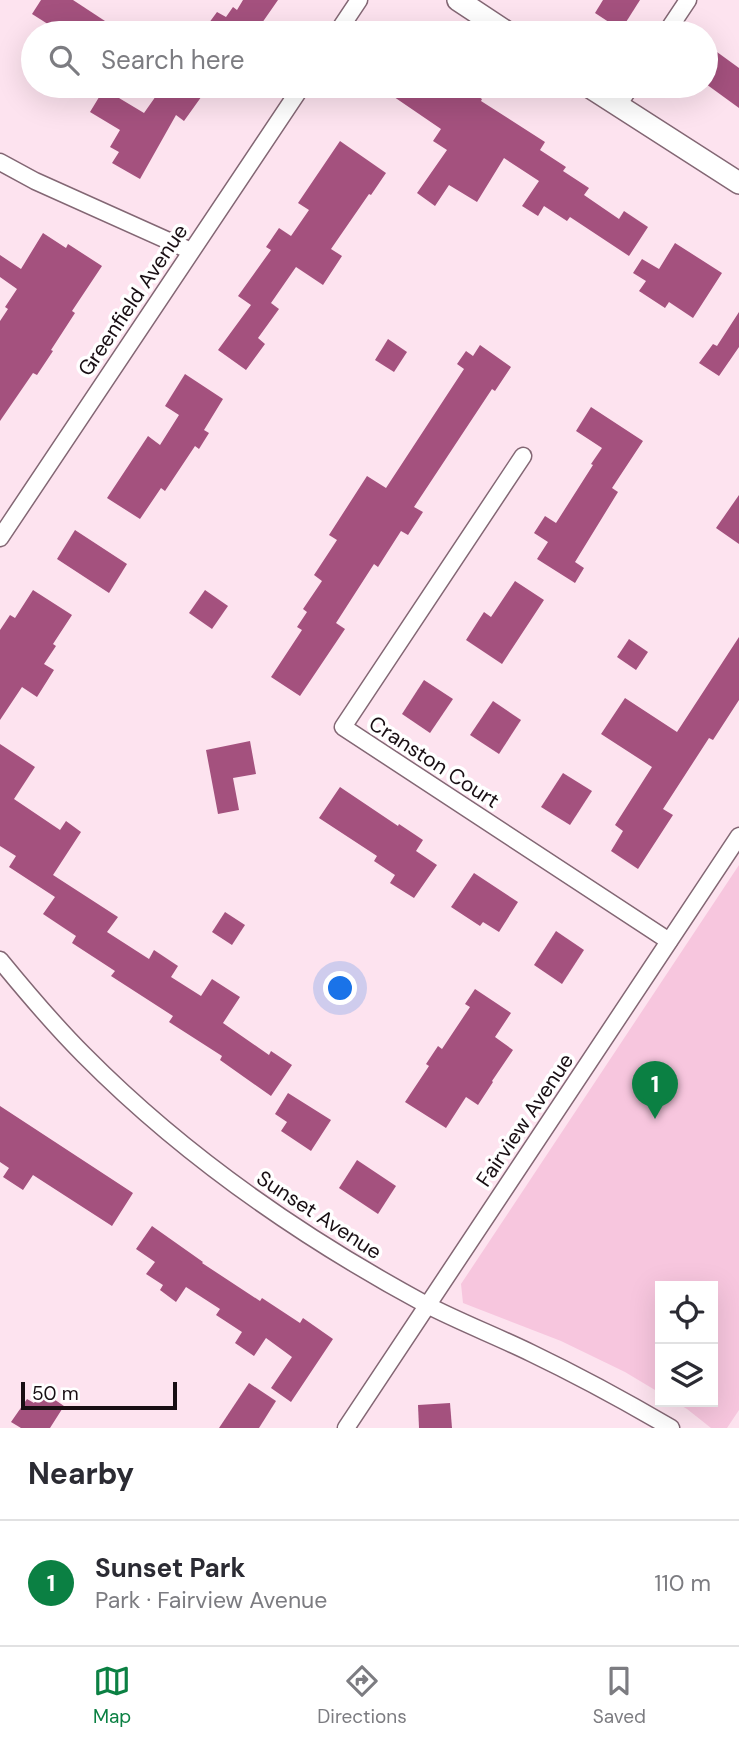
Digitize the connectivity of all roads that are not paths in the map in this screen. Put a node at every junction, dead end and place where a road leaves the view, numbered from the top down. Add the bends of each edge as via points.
1 (359, 0) edge
2 (458, 0) edge
3 (688, 0) edge
4 (345, 21) edge
5 (490, 21) edge
6 (674, 21) edge
7 (294, 98) edge
8 (607, 98) edge
9 (623, 98) edge
10 (618, 105) junction
11 (0, 162) edge
12 (739, 183) edge
13 (191, 251) junction
14 (523, 456) dead end
15 (0, 538) edge
16 (739, 836) edge
17 (669, 941) junction
18 (0, 960) edge
19 (428, 1305) junction
20 (346, 1428) edge
21 (671, 1428) edge

1 - 4 street
2 - 5 street
3 - 6 street
7 - 13 street, Greenfield Avenue
8 - 10 street
9 - 10 street
10 - 12 street
11 - 13 street
13 - 15 street, Greenfield Avenue
14 - 17 street, Cranston Court via 343,727
16 - 17 street, Fairview Avenue
17 - 19 street, Fairview Avenue
18 - 19 street, Sunset Avenue via 84,1056 161,1127 310,1237
19 - 20 street, Fairview Avenue
19 - 21 street, Sunset Avenue via 604,1389

